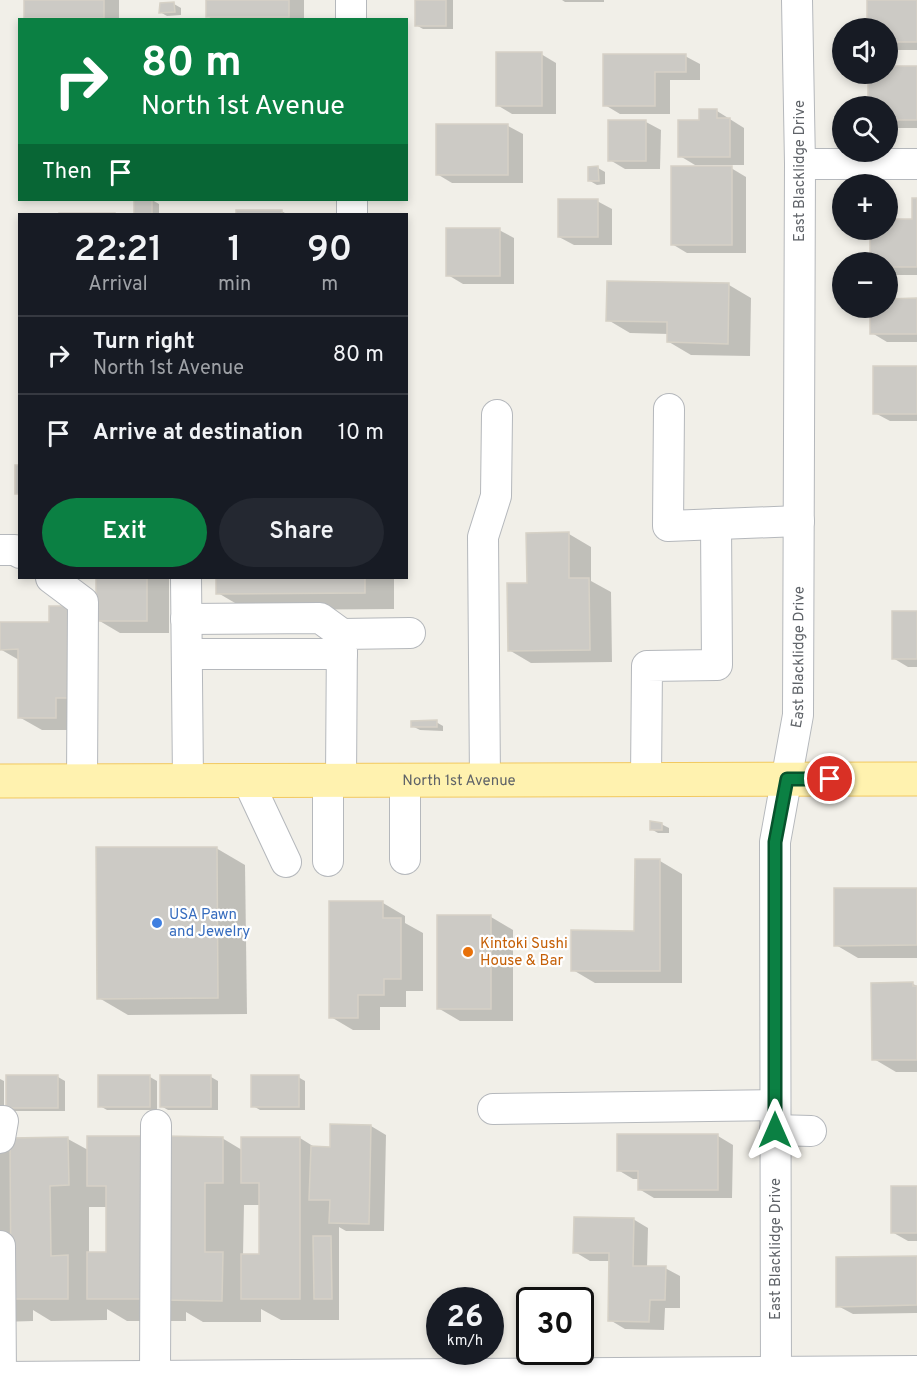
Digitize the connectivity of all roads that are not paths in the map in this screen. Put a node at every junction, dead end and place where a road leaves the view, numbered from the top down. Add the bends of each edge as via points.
1 (351, 0) edge
2 (797, 0) edge
3 (351, 18) edge
4 (800, 164) junction
5 (917, 164) edge
6 (669, 409) dead end
7 (497, 415) dead end
8 (799, 521) junction
9 (716, 524) junction
10 (0, 550) edge
11 (18, 552) edge
12 (52, 579) edge
13 (186, 579) edge
14 (186, 619) junction
15 (410, 633) dead end
16 (342, 644) junction
17 (187, 654) junction
18 (787, 779) junction
19 (917, 779) edge
20 (485, 780) junction
21 (646, 780) junction
22 (188, 781) junction
23 (248, 781) junction
24 (334, 781) junction
25 (405, 781) junction
26 (0, 782) edge
27 (82, 782) junction
28 (405, 859) dead end
29 (328, 861) dead end
30 (286, 862) dead end
31 (493, 1109) dead end
32 (775, 1117) junction
33 (0, 1121) edge
34 (156, 1125) dead end
35 (812, 1131) dead end
36 (0, 1138) edge
37 (0, 1246) edge
38 (917, 1371) edge
39 (155, 1376) junction
40 (0, 1377) edge
41 (776, 1377) edge

1 - 3 street
2 - 4 street, East Blacklidge Drive
4 - 5 street
4 - 8 street, East Blacklidge Drive
6 - 9 street via 668,526
7 - 20 street via 496,496 483,537
8 - 9 street
8 - 18 street, East Blacklidge Drive via 798,715
9 - 21 street via 717,665 646,666
10 - 11 street
12 - 27 street via 82,602
13 - 14 street
14 - 16 street via 320,618
14 - 17 street
15 - 16 street
16 - 17 street
16 - 24 street
17 - 22 street
18 - 19 main road, North 1st Avenue
18 - 21 main road, North 1st Avenue
18 - 32 street, East Blacklidge Drive via 775,842
20 - 21 main road, North 1st Avenue
20 - 25 main road, North 1st Avenue
22 - 23 main road, North 1st Avenue
22 - 27 main road, North 1st Avenue
23 - 24 main road, North 1st Avenue
23 - 30 street
24 - 25 main road, North 1st Avenue
24 - 29 street
25 - 28 street
26 - 27 main road, North 1st Avenue
31 - 32 street
32 - 35 street
32 - 41 street, East Blacklidge Drive
33 - 36 street via 3,1120
34 - 39 street
37 - 40 street
38 - 41 street
39 - 40 street
39 - 41 street

